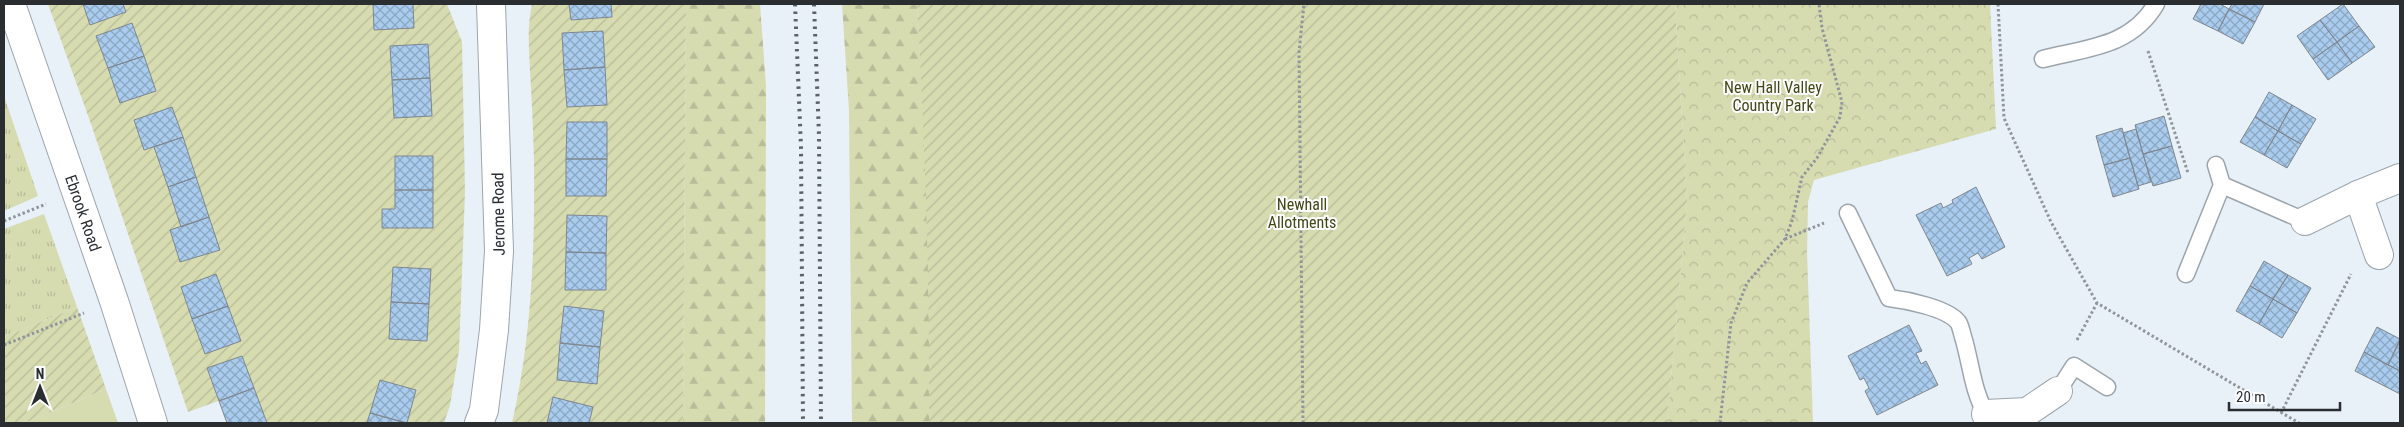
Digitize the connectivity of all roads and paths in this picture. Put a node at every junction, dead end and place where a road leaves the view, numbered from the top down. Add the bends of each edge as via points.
1 (12, 4) edge
2 (491, 4) edge
3 (1304, 4) edge
4 (1819, 4) edge
5 (1998, 4) edge
6 (2156, 4) edge
7 (2137, 27) junction
8 (2042, 58) dead end
9 (2216, 165) joint
10 (2400, 178) edge
11 (2222, 186) junction
12 (76, 191) junction
13 (2358, 195) junction
14 (1848, 213) joint
15 (4, 221) edge
16 (2305, 221) joint
17 (1785, 239) junction
18 (2375, 244) joint
19 (2186, 274) dead end
20 (114, 301) junction
21 (4, 345) edge
22 (2107, 387) dead end
23 (2058, 391) joint
24 (2281, 413) junction
25 (1986, 414) joint
26 (2029, 417) edge
27 (153, 423) edge
28 (479, 423) edge
29 (1303, 423) edge
30 (1720, 423) edge
31 (2299, 423) edge

1 - 12 street, Ebrook Road
2 - 28 street, Jerome Road via 499,251 494,330 484,410
3 - 29 path via 1299,52
4 - 17 path via 1822,28 1842,102 1840,117 1817,158 1802,177
5 - 24 path via 2004,118 2051,222 2097,303
6 - 7 lane
7 - 8 lane via 2115,42
7 - 9 path via 2151,57 2188,174
9 - 11 lane
10 - 13 street
11 - 16 lane
11 - 19 lane
12 - 15 path
12 - 20 street, Ebrook Road
13 - 16 street
13 - 18 street
14 - 17 path
14 - 25 lane via 1889,298 1911,301 1948,314 1958,322 1977,399
17 - 30 path via 1746,283 1731,324
18 - 24 path
20 - 21 path
20 - 27 street, Ebrook Road
22 - 23 lane via 2074,366
23 - 26 street
24 - 31 path
25 - 26 street

